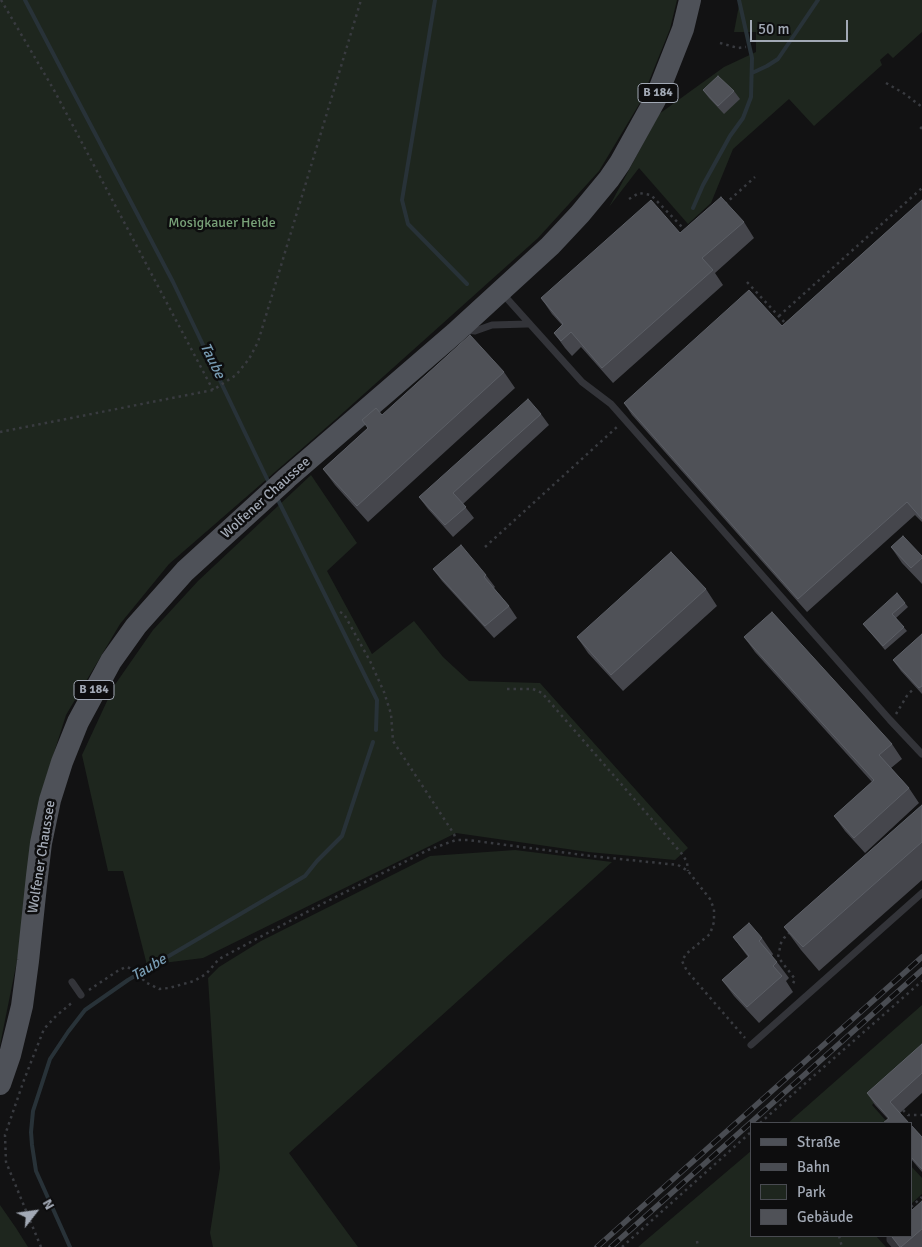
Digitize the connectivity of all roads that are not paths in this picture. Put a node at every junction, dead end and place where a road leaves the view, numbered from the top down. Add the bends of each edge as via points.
1 (690, 0) edge
2 (500, 292) junction
3 (527, 324) junction
4 (458, 330) junction
5 (922, 754) edge
6 (922, 893) edge
7 (72, 982) dead end
8 (82, 995) road end
9 (751, 1045) road end
10 (1, 1076) edge

1 - 2 main road, Wolfener Chaussee / B 184 via 683,29 655,100 614,171 563,233
2 - 3 lane
2 - 4 main road, Wolfener Chaussee / B 184
3 - 4 lane
3 - 5 lane via 582,382 611,404
4 - 10 main road, Wolfener Chaussee / B 184 via 185,571 136,626 111,661 78,722 56,780 44,825 25,985 18,1022
6 - 9 lane
7 - 8 lane

